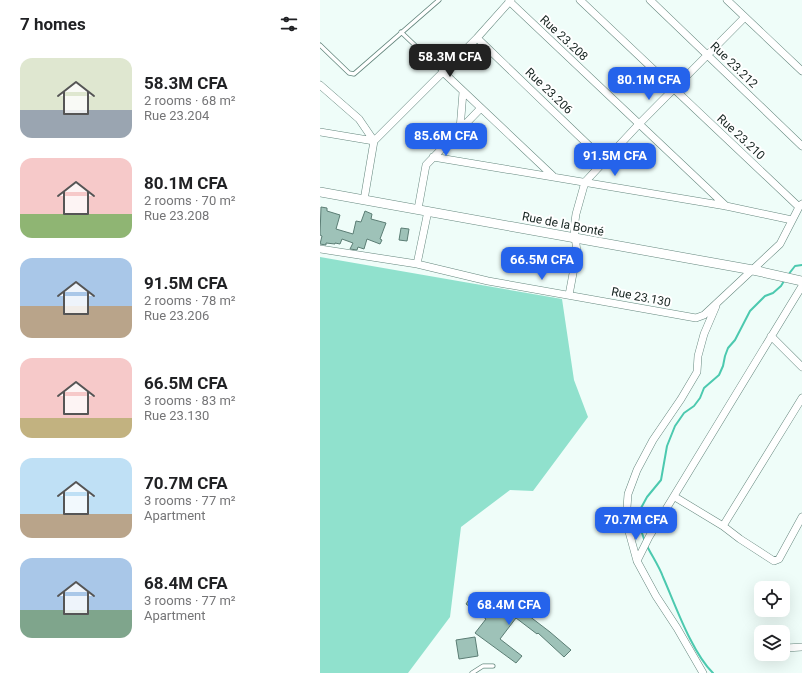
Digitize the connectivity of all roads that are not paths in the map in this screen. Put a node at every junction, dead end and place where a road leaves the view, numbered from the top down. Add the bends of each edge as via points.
1 (439, 0) edge
2 (580, 0) edge
3 (650, 0) edge
4 (727, 0) edge
5 (510, 1) edge
6 (745, 17) junction
7 (401, 32) junction
8 (477, 38) junction
9 (320, 45) edge
10 (708, 55) junction
11 (802, 71) edge
12 (443, 72) junction
13 (320, 85) edge
14 (674, 89) junction
15 (463, 92) junction
16 (480, 108) junction
17 (639, 124) junction
18 (460, 129) junction
19 (320, 132) edge
20 (374, 141) junction
21 (802, 146) edge
22 (433, 157) junction
23 (605, 161) junction
24 (553, 176) junction
25 (585, 182) junction
26 (320, 192) edge
27 (364, 200) junction
28 (726, 206) junction
29 (800, 206) edge
30 (418, 209) junction
31 (428, 211) junction
32 (792, 220) junction
33 (576, 239) junction
34 (320, 249) edge
35 (417, 264) junction
36 (753, 270) junction
37 (801, 283) edge
38 (569, 295) junction
39 (718, 302) junction
40 (771, 336) junction
41 (802, 367) edge
42 (802, 398) edge
43 (674, 497) junction
44 (802, 517) edge
45 (723, 526) junction
46 (638, 557) junction
47 (802, 647) edge
48 (790, 648) edge
49 (493, 666) dead end
50 (472, 673) edge
51 (702, 673) edge

1 - 7 lane
2 - 14 street, Rue 23.210
3 - 10 street, Rue 23.212
4 - 6 street
5 - 8 street
5 - 17 street, Rue 23.208
6 - 10 street
6 - 11 street
7 - 9 lane via 354,74 349,73
7 - 12 lane
8 - 12 street
8 - 23 street, Rue 23.206
10 - 14 street
10 - 21 street, Rue 23.212
12 - 15 street
12 - 20 street
13 - 20 street via 359,119
14 - 17 street
14 - 29 street, Rue 23.210
15 - 16 street
15 - 18 street
16 - 18 street
16 - 24 street
17 - 23 street
17 - 28 street, Rue 23.208
18 - 22 street
19 - 20 street
20 - 27 street
22 - 24 street
22 - 30 street via 426,164
23 - 25 street
24 - 25 street
25 - 28 street
25 - 33 street via 576,214
26 - 27 street, Rue de la Bonté
27 - 30 street, Rue de la Bonté
28 - 32 street
29 - 32 street, Rue 23.130
30 - 31 street, Rue de la Bonté
31 - 33 street, Rue de la Bonté
31 - 35 street
32 - 36 street, Rue 23.130 via 780,244
33 - 36 street, Rue de la Bonté
33 - 38 street via 577,252
34 - 35 street, Rue 23.130
35 - 38 street, Rue 23.130 via 488,281
36 - 37 street, Rue de la Bonté
36 - 39 street, Rue 23.130
37 - 40 street
38 - 39 street, Rue 23.130 via 691,318 700,317
39 - 46 street via 704,334 697,372 653,440 628,494 626,521
40 - 41 street
40 - 43 street
42 - 45 street
43 - 45 street
43 - 46 street
44 - 45 street via 779,559 774,561
46 - 51 street via 656,596
47 - 48 street
49 - 50 lane via 483,666

